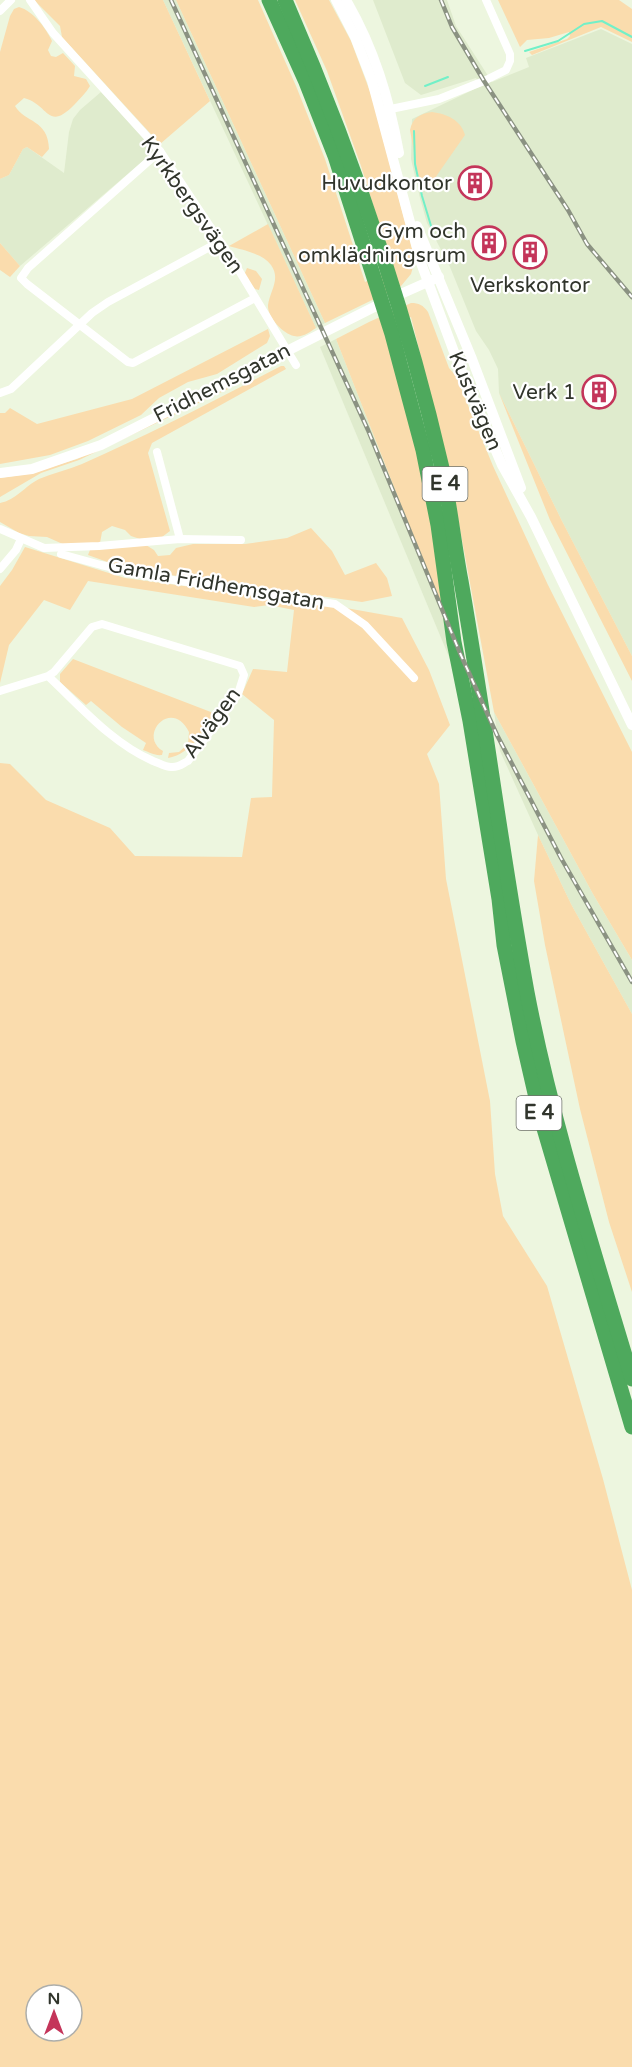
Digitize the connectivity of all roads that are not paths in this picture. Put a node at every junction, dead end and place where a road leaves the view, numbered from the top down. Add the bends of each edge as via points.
1 (11, 0) edge
2 (30, 0) edge
3 (269, 0) edge
4 (285, 0) edge
5 (336, 0) edge
6 (345, 0) edge
7 (486, 0) edge
8 (0, 11) edge
9 (386, 110) junction
10 (160, 152) junction
11 (219, 242) junction
12 (380, 271) junction
13 (434, 280) junction
14 (255, 298) junction
15 (80, 325) junction
16 (398, 331) junction
17 (288, 350) junction
18 (296, 365) dead end
19 (0, 393) edge
20 (157, 452) dead end
21 (0, 473) edge
22 (0, 529) edge
23 (180, 538) junction
24 (21, 539) junction
25 (241, 540) dead end
26 (61, 554) dead end
27 (0, 569) edge
28 (48, 676) junction
29 (414, 678) dead end
30 (0, 691) edge
31 (632, 724) edge
32 (632, 1379) edge
33 (632, 1427) edge

1 - 8 street
2 - 10 street, Kyrkbergsvägen via 53,33
3 - 12 highway, E 4 via 306,82
4 - 12 highway, E 4 via 347,152
5 - 9 main road
6 - 9 main road via 371,48
7 - 9 street via 510,54 506,70 439,99
9 - 13 main road, Kustvägen
10 - 11 street, Kyrkbergsvägen
10 - 15 street via 21,278
11 - 14 street, Kyrkbergsvägen
11 - 15 street via 108,302
12 - 16 highway, E 4
13 - 17 main road, Fridhemsgatan
13 - 31 main road, Kustvägen via 531,516
14 - 15 street via 133,363
14 - 17 street, Kyrkbergsvägen
15 - 19 street via 11,389
16 - 32 highway, E 4 via 442,470 537,1038 564,1147
16 - 33 highway, E 4 via 438,525 454,642 523,1041 540,1115
17 - 18 street, Kyrkbergsvägen
17 - 21 main road, Fridhemsgatan via 101,445 32,469
20 - 23 street
22 - 24 street
23 - 24 street via 60,548 44,548
23 - 25 street
24 - 27 street
26 - 29 street, Gamla Fridhemsgatan via 153,577 335,604 365,625
28 - 28 street, Alvägen via 127,747 171,767 188,761 238,694 243,675 240,666 102,624 93,627
28 - 30 street, Alvägen

